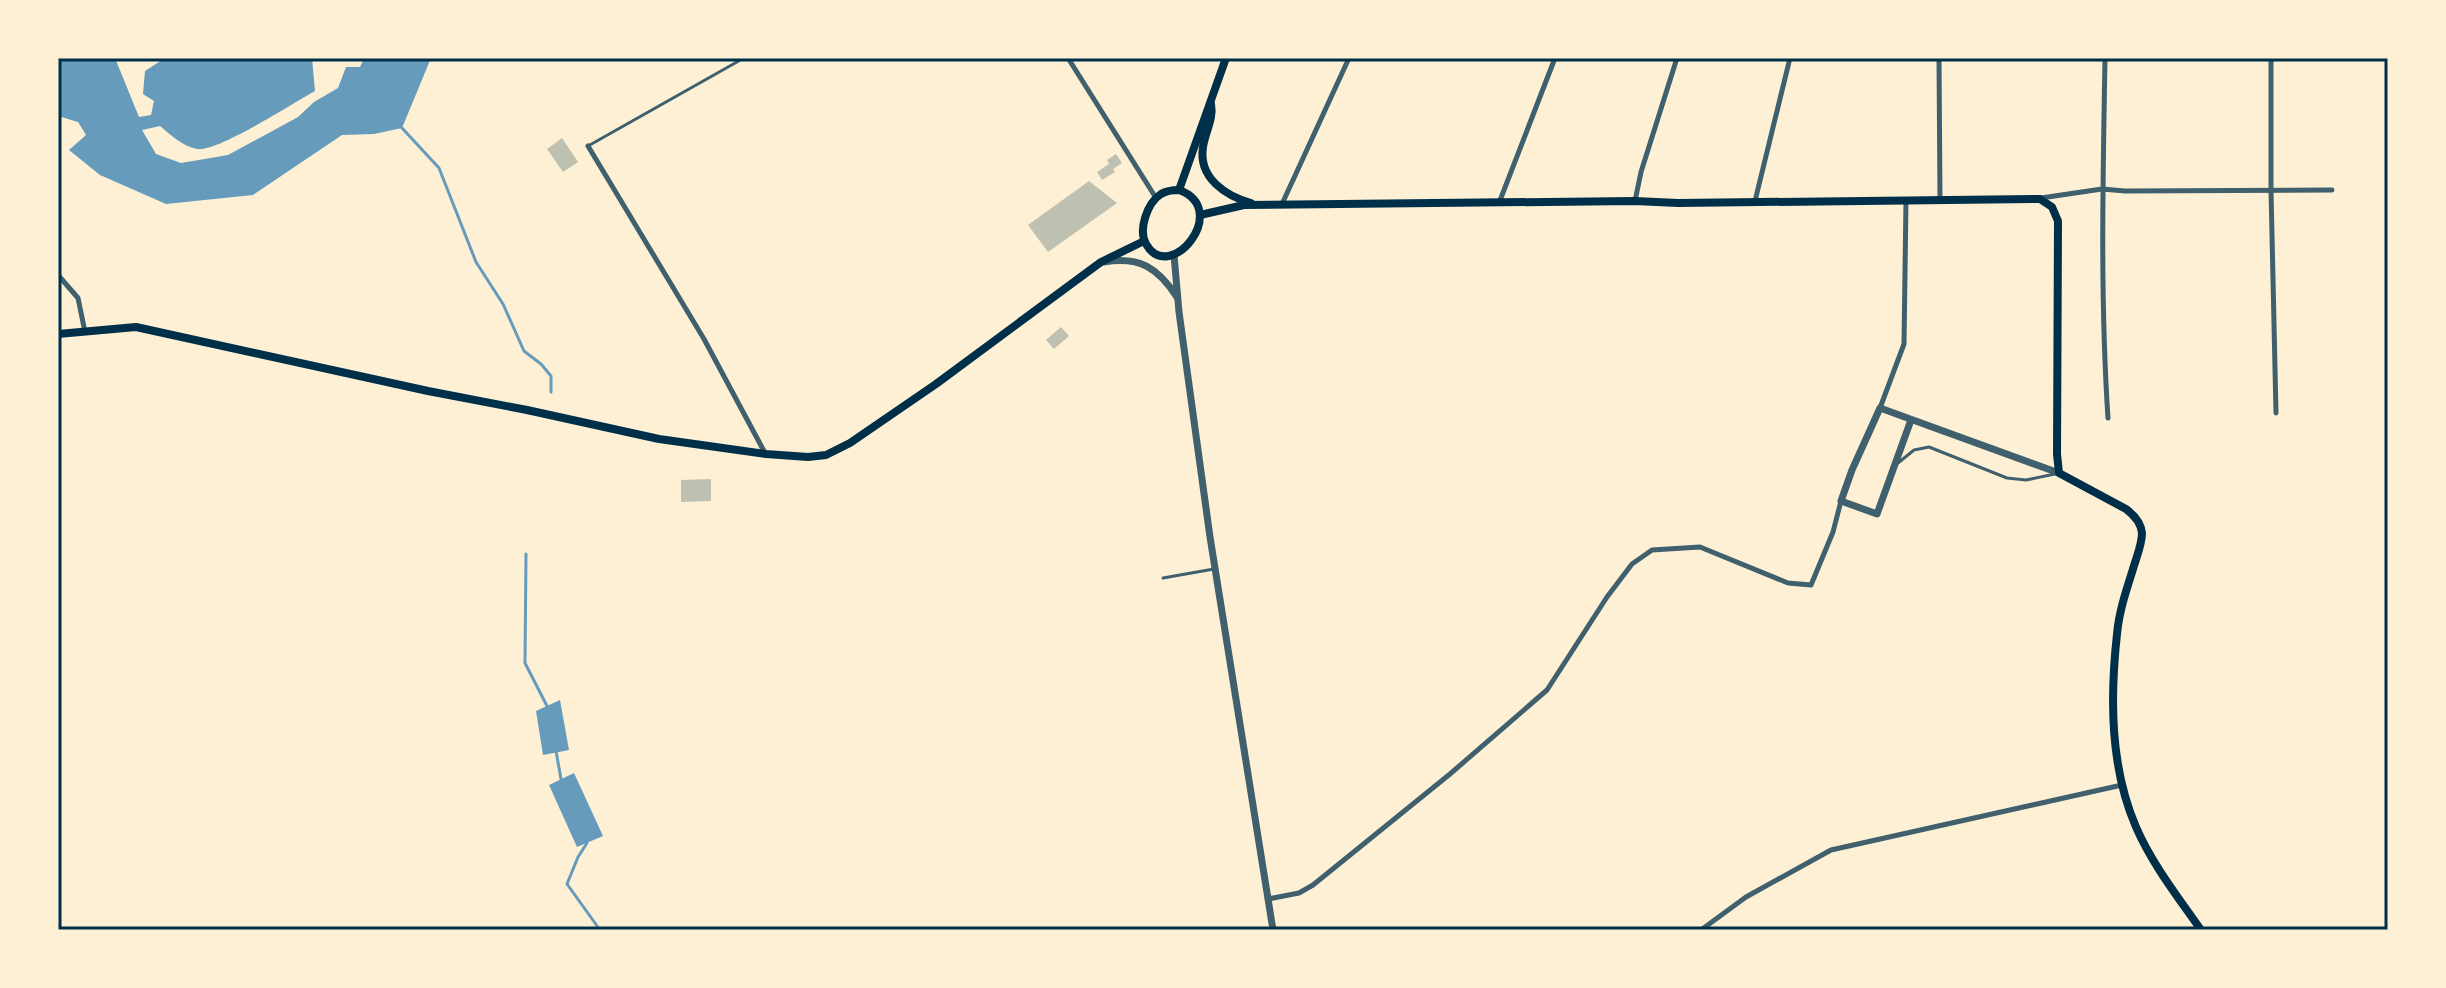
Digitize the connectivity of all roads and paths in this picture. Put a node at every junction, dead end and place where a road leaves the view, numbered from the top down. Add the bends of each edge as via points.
1 (744, 58) edge
2 (1068, 58) edge
3 (1226, 58) edge
4 (1349, 58) edge
5 (1555, 58) edge
6 (1677, 58) edge
7 (1790, 58) edge
8 (1939, 58) edge
9 (2105, 58) edge
10 (2271, 58) edge
11 (1211, 100) junction
12 (588, 146) joint
13 (2102, 189) junction
14 (1179, 190) junction
15 (2271, 190) junction
16 (2332, 190) dead end
17 (1156, 198) junction
18 (2040, 199) junction
19 (1906, 200) junction
20 (1940, 200) junction
21 (1635, 201) junction
22 (1755, 201) junction
23 (1499, 204) junction
24 (1260, 205) junction
25 (1282, 205) junction
26 (1200, 215) junction
27 (1144, 241) junction
28 (1174, 255) junction
29 (1101, 262) junction
30 (58, 275) edge
31 (1178, 299) junction
32 (85, 332) junction
33 (58, 334) edge
34 (1880, 408) junction
35 (2276, 413) dead end
36 (2108, 418) dead end
37 (1911, 420) junction
38 (766, 454) junction
39 (2059, 473) junction
40 (1890, 477) junction
41 (1841, 501) junction
42 (1215, 569) junction
43 (1163, 578) dead end
44 (2122, 785) junction
45 (1268, 899) junction
46 (1273, 930) edge
47 (1701, 930) edge
48 (2201, 930) edge

1 - 12 lane
2 - 17 street
3 - 11 main road
4 - 25 street
5 - 23 street
6 - 21 street
7 - 22 street
8 - 20 street
9 - 13 street
10 - 15 street
11 - 14 main road
11 - 24 main road via 1213,112 1202,149 1207,173 1233,198
12 - 38 street
13 - 15 street
13 - 18 street
13 - 36 street
14 - 17 main road
14 - 26 main road via 1191,196
15 - 16 street
15 - 35 street
17 - 27 main road via 1142,224
18 - 20 main road
18 - 39 main road via 2052,207 2058,221
19 - 20 main road
19 - 22 main road
19 - 34 street via 1904,344
21 - 22 main road
21 - 23 main road
23 - 25 main road
24 - 25 main road
24 - 26 main road
26 - 28 main road via 1188,245
27 - 28 main road via 1160,256
27 - 29 main road
28 - 31 street
29 - 31 street via 1122,259 1146,265
29 - 38 main road via 839,449 808,457
30 - 32 street via 78,298
31 - 42 street
32 - 33 main road
32 - 38 main road via 136,327 659,439
34 - 37 street
34 - 41 street
37 - 39 street
37 - 40 street
39 - 40 lane via 2007,478 1929,447 1899,461
39 - 44 main road via 2126,509 2142,534 2121,609 2113,677
40 - 41 street via 1877,514
41 - 45 street via 1811,585 1788,583 1700,547 1652,550 1632,564 1607,597 1547,690 1313,885
42 - 43 lane
42 - 45 street
44 - 47 street via 1831,850 1746,897
44 - 48 main road via 2136,826
45 - 46 street

